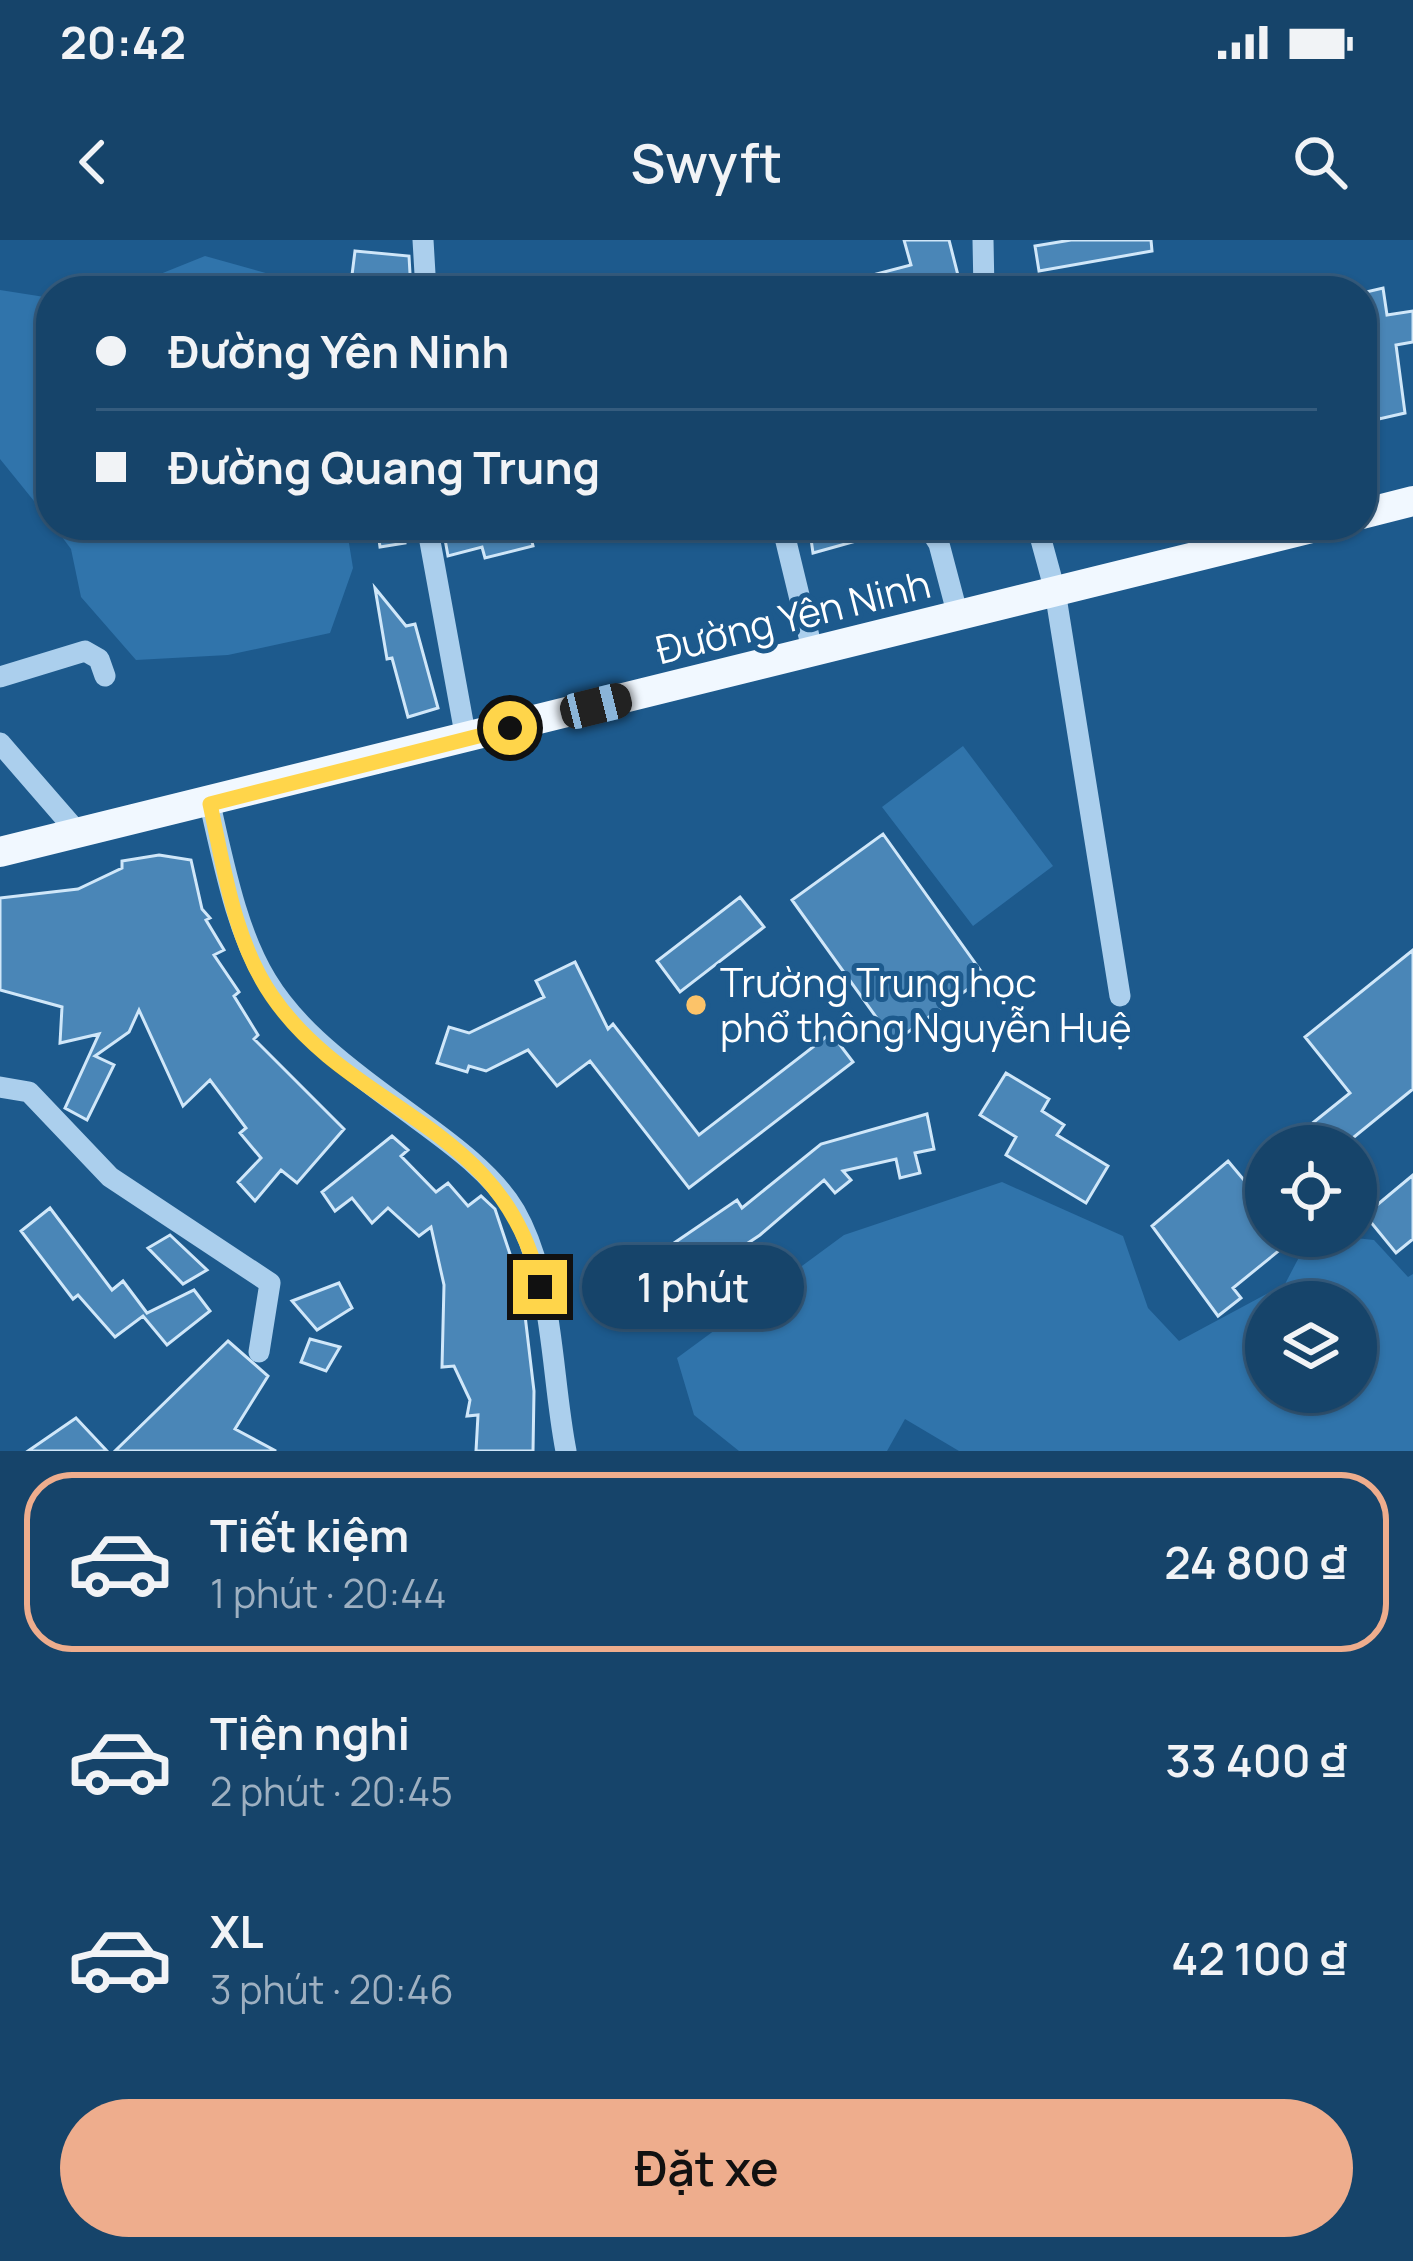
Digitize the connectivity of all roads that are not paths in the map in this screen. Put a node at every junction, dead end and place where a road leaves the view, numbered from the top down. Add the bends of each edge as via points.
1 (423, 240) edge
2 (983, 240) edge
3 (425, 276) edge
4 (984, 276) edge
5 (1413, 501) edge
6 (1377, 510) edge
7 (430, 540) edge
8 (786, 540) edge
9 (937, 540) edge
10 (1041, 540) edge
11 (1263, 540) edge
12 (1055, 591) junction
13 (958, 616) junction
14 (813, 653) junction
15 (106, 676) dead end
16 (0, 677) edge
17 (466, 739) junction
18 (0, 743) edge
19 (210, 804) junction
20 (79, 834) junction
21 (0, 852) edge
22 (1120, 996) dead end
23 (0, 1087) edge
24 (259, 1352) dead end
25 (566, 1451) edge

1 - 3 street
2 - 4 street
5 - 6 main road
7 - 17 street
8 - 14 street
9 - 13 street
10 - 12 street
11 - 12 main road, Đường Yên Ninh
12 - 13 main road, Đường Yên Ninh
12 - 22 street
13 - 14 main road, Đường Yên Ninh
14 - 17 main road, Đường Yên Ninh
15 - 16 street via 85,651
17 - 19 main road, Đường Yên Ninh
18 - 20 street
19 - 20 main road, Đường Yên Ninh
19 - 25 street via 243,939 270,994 298,1028 481,1171 514,1209 537,1269
20 - 21 main road, Đường Yên Ninh
23 - 24 street via 29,1092 110,1177 270,1283

